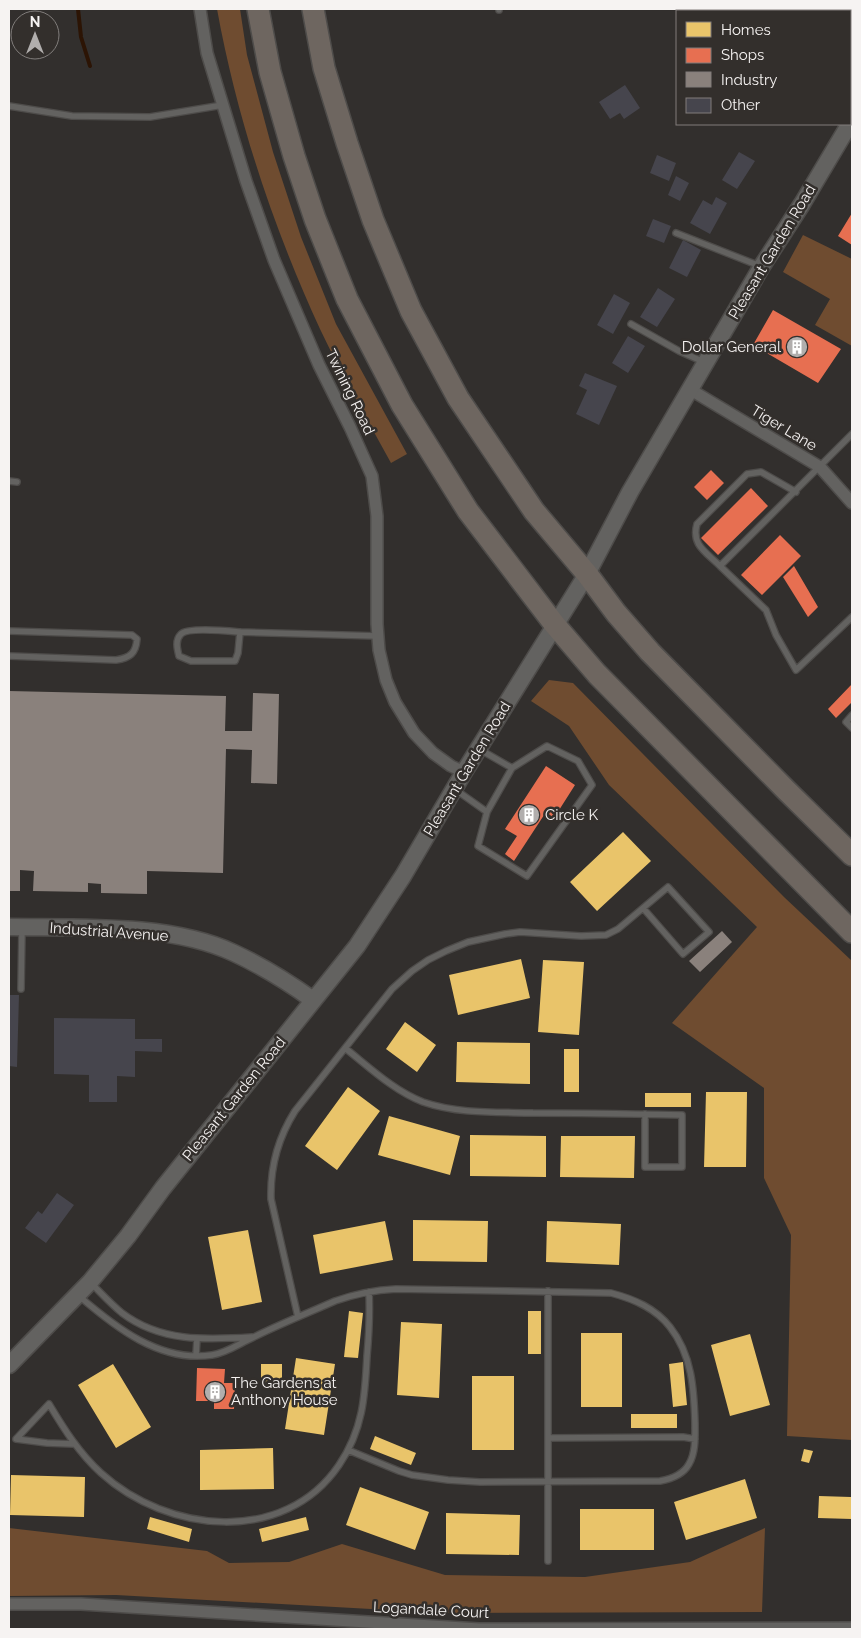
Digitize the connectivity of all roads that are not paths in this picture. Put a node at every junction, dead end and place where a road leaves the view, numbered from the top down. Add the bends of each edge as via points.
1 (200, 9) edge
2 (258, 9) edge
3 (313, 9) edge
4 (223, 105) junction
5 (9, 106) edge
6 (849, 125) edge
7 (676, 233) dead end
8 (762, 266) junction
9 (632, 324) dead end
10 (706, 363) junction
11 (691, 390) junction
12 (852, 434) edge
13 (820, 467) junction
14 (9, 482) edge
15 (16, 482) dead end
16 (796, 492) junction
17 (852, 502) edge
18 (720, 566) junction
19 (587, 574) junction
20 (852, 617) edge
21 (555, 625) junction
22 (9, 631) edge
23 (240, 632) junction
24 (378, 636) junction
25 (9, 656) edge
26 (852, 715) edge
27 (852, 728) edge
28 (478, 749) junction
29 (512, 768) junction
30 (464, 772) junction
31 (455, 788) junction
32 (487, 812) junction
33 (852, 855) edge
34 (643, 908) junction
35 (16, 927) edge
36 (852, 932) edge
37 (21, 989) dead end
38 (313, 1000) junction
39 (345, 1048) junction
40 (645, 1114) junction
41 (90, 1282) junction
42 (548, 1291) junction
43 (369, 1292) junction
44 (77, 1294) junction
45 (298, 1317) junction
46 (149, 1329) junction
47 (254, 1337) junction
48 (197, 1339) junction
49 (143, 1341) junction
50 (196, 1356) junction
51 (9, 1365) edge
52 (548, 1438) junction
53 (695, 1439) junction
54 (73, 1444) junction
55 (348, 1450) junction
56 (548, 1482) junction
57 (548, 1561) dead end
58 (9, 1604) edge
59 (852, 1628) edge

1 - 4 street, Twining Road via 207,53
2 - 21 highway via 270,72 294,156 347,299 402,405 468,511
3 - 19 highway via 324,68 347,143 373,220 411,311 458,398 534,511
4 - 5 lane via 150,117 72,116
4 - 24 street, Twining Road via 274,260 372,476 377,516
6 - 8 main road, Pleasant Garden Road
7 - 8 lane
8 - 10 main road, Pleasant Garden Road
9 - 10 lane
10 - 11 main road, Pleasant Garden Road
11 - 13 street, Tiger Lane
11 - 19 main road, Pleasant Garden Road via 630,492
12 - 13 lane
13 - 16 lane
13 - 17 street, Tiger Lane
14 - 15 lane
16 - 18 lane
16 - 18 lane via 761,472 747,474 697,524 694,535 698,544
18 - 20 lane via 766,610 796,670
19 - 21 main road, Pleasant Garden Road
19 - 33 highway via 650,652
21 - 28 main road, Pleasant Garden Road
21 - 36 highway via 597,674
22 - 25 lane via 132,635 137,639 133,654 116,660
23 - 23 lane via 188,630 181,634 176,646 179,656 191,661 235,661
23 - 24 lane
24 - 30 street, Twining Road via 386,680 394,702 414,733 433,753
26 - 27 lane via 846,722
28 - 29 lane
28 - 30 main road, Pleasant Garden Road
29 - 32 lane
29 - 32 lane via 547,746 578,761 592,785 527,876 478,846
30 - 31 main road, Pleasant Garden Road
31 - 32 lane
31 - 38 main road, Pleasant Garden Road via 372,923
34 - 34 lane via 668,887 709,932 683,954
34 - 39 lane via 606,935 520,932 468,942 446,951 412,971 392,989
35 - 37 lane
35 - 38 main road, Industrial Avenue via 133,930 187,937 233,952
38 - 41 main road, Pleasant Garden Road
39 - 40 lane via 405,1093 442,1107 490,1112
39 - 45 lane via 287,1124 272,1168 272,1206
40 - 40 lane via 682,1115 682,1167 644,1167
41 - 44 main road, Pleasant Garden Road
41 - 46 lane via 120,1312
42 - 43 lane via 396,1289
42 - 52 lane
42 - 53 lane via 611,1293 639,1303 661,1317 678,1339 690,1367
43 - 45 lane via 347,1296
43 - 55 lane via 364,1403
44 - 49 lane via 108,1321
44 - 51 main road, Pleasant Garden Road
45 - 47 lane
46 - 48 lane
46 - 49 lane
47 - 48 lane
47 - 50 lane via 226,1352
48 - 50 lane
49 - 50 lane via 164,1350
52 - 53 lane
52 - 56 lane
53 - 56 lane via 690,1462 670,1479
54 - 54 lane via 49,1404 16,1440 47,1444
54 - 55 lane via 102,1474 144,1503 193,1519 220,1522 263,1517 301,1502 330,1477
55 - 56 lane via 412,1475 466,1482
56 - 57 lane
58 - 59 street, Logandale Court via 81,1604 479,1628

